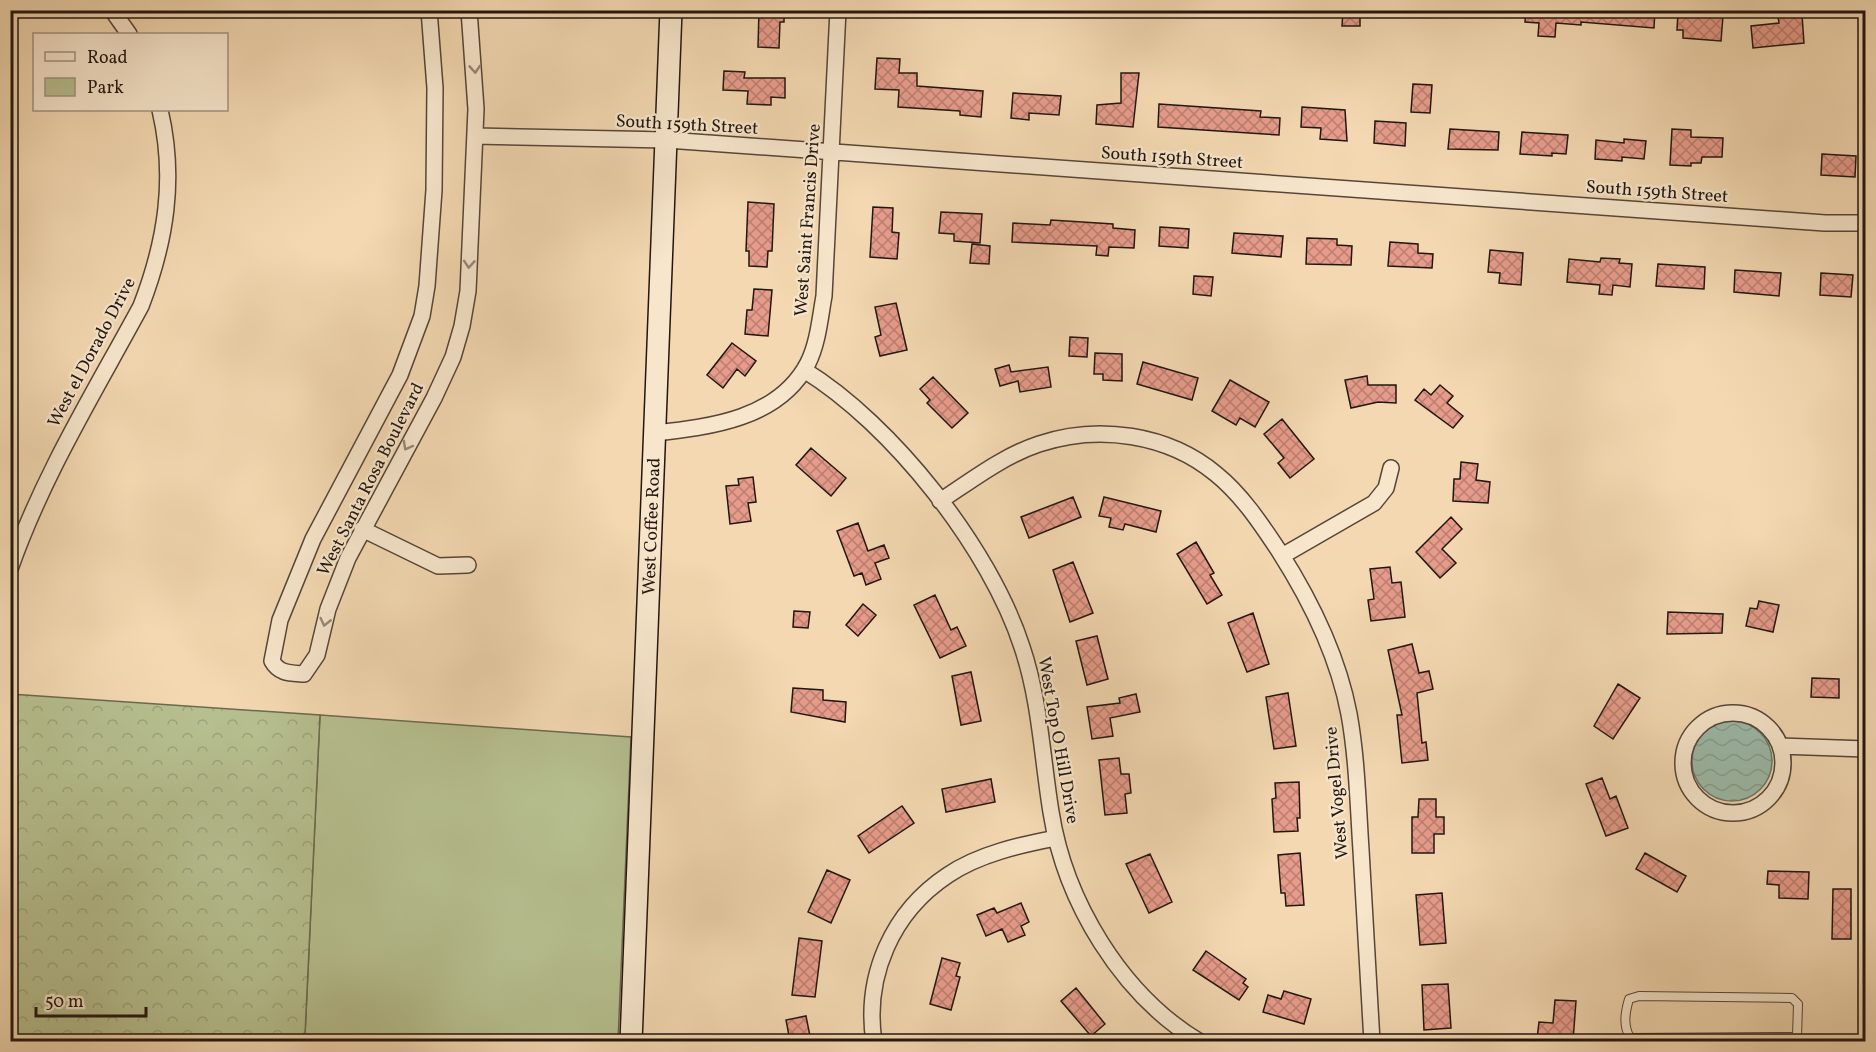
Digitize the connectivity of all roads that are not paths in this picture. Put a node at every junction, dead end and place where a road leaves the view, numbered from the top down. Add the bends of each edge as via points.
1 (112, 10) edge
2 (429, 10) edge
3 (469, 10) edge
4 (672, 10) edge
5 (838, 10) edge
6 (128, 33) edge
7 (160, 111) edge
8 (475, 136) junction
9 (667, 140) junction
10 (832, 153) junction
11 (1866, 224) edge
12 (804, 370) junction
13 (655, 433) junction
14 (1391, 468) dead end
15 (940, 501) junction
16 (362, 529) junction
17 (1282, 556) junction
18 (468, 565) dead end
19 (10, 568) edge
20 (1780, 746) junction
21 (1866, 748) edge
22 (1056, 838) junction
23 (1797, 1039) edge
24 (1630, 1040) edge
25 (631, 1041) edge
26 (874, 1041) edge
27 (1200, 1041) edge
28 (1372, 1041) edge

1 - 6 street
16 -> 2 street, West Santa Rosa Boulevard via 334,591 314,664 304,674 281,671 273,665 272,653 299,572 334,495 400,375 422,316 434,190 435,88
3 -> 8 street, West Santa Rosa Boulevard via 476,79
4 - 9 street, West Coffee Road
5 - 10 street, West Saint Francis Drive
7 - 19 street, West el Dorado Drive via 167,140 168,198 152,278 141,306 48,475
8 - 9 street, South 159th Street
8 -> 16 street, West Santa Rosa Boulevard via 468,291 453,357
9 - 10 street, South 159th Street
9 - 13 street, West Coffee Road
10 - 11 street, South 159th Street
10 - 12 street, West Saint Francis Drive via 824,296 817,336
12 - 13 street, West Saint Francis Drive via 776,399 740,418 703,428
12 - 15 street, West Top O Hill Drive via 828,385 866,420
13 - 25 street, West Coffee Road
14 - 17 street via 1386,488 1374,502
15 - 17 street, West Vogel Drive via 996,464 1040,443 1089,435 1134,436 1185,454 1217,475 1260,523
15 - 22 street, West Top O Hill Drive via 993,579 1023,648 1038,713
16 - 18 street via 438,566
17 - 28 street, West Vogel Drive via 1320,625 1349,713 1359,812
20 - 20 street via 1775,735 1758,719 1735,712 1712,717 1687,742 1683,754 1685,779 1699,801 1710,808 1736,814 1749,811 1771,796 1778,785 1783,766
20 - 21 street
22 - 26 street via 1011,848 967,864 948,874 916,903 886,945 876,973 871,1014
22 - 27 street, West Top O Hill Drive via 1084,911 1124,974 1170,1021
23 - 24 lane
23 - 24 lane via 1798,1004 1792,998 1639,996 1629,999 1626,1012 1625,1029

